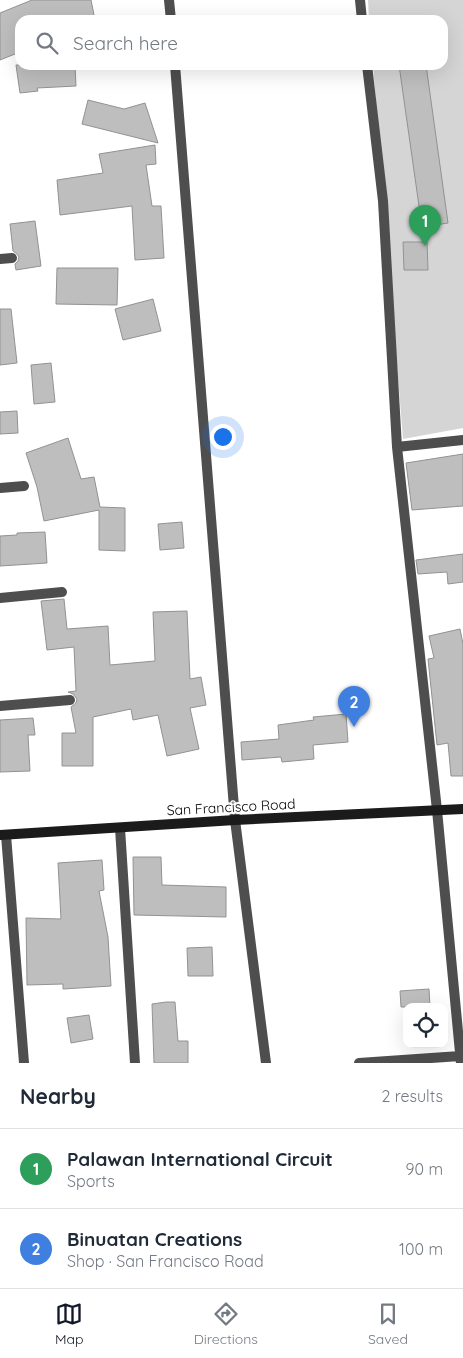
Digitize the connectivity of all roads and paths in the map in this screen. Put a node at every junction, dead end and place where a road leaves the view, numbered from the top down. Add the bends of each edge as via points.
1 (169, 0) edge
2 (360, 0) edge
3 (170, 15) edge
4 (362, 15) edge
5 (175, 70) edge
6 (368, 70) edge
7 (12, 258) dead end
8 (0, 259) edge
9 (463, 440) edge
10 (397, 447) junction
11 (24, 486) dead end
12 (0, 488) edge
13 (62, 592) dead end
14 (0, 598) edge
15 (70, 700) dead end
16 (0, 706) edge
17 (463, 809) edge
18 (438, 810) junction
19 (235, 820) junction
20 (120, 828) junction
21 (3, 835) edge
22 (460, 1060) edge
23 (24, 1063) edge
24 (135, 1063) edge
25 (266, 1063) edge
26 (359, 1063) edge

1 - 3 street
2 - 4 street
5 - 19 street
6 - 10 street via 383,201
7 - 8 street
9 - 10 street
10 - 18 street
11 - 12 street
13 - 14 street
15 - 16 street
17 - 18 street, San Francisco Road
18 - 19 street, San Francisco Road
18 - 22 street
19 - 20 street, San Francisco Road
19 - 25 street
20 - 21 street, San Francisco Road
20 - 24 street
21 - 23 street
22 - 26 street

